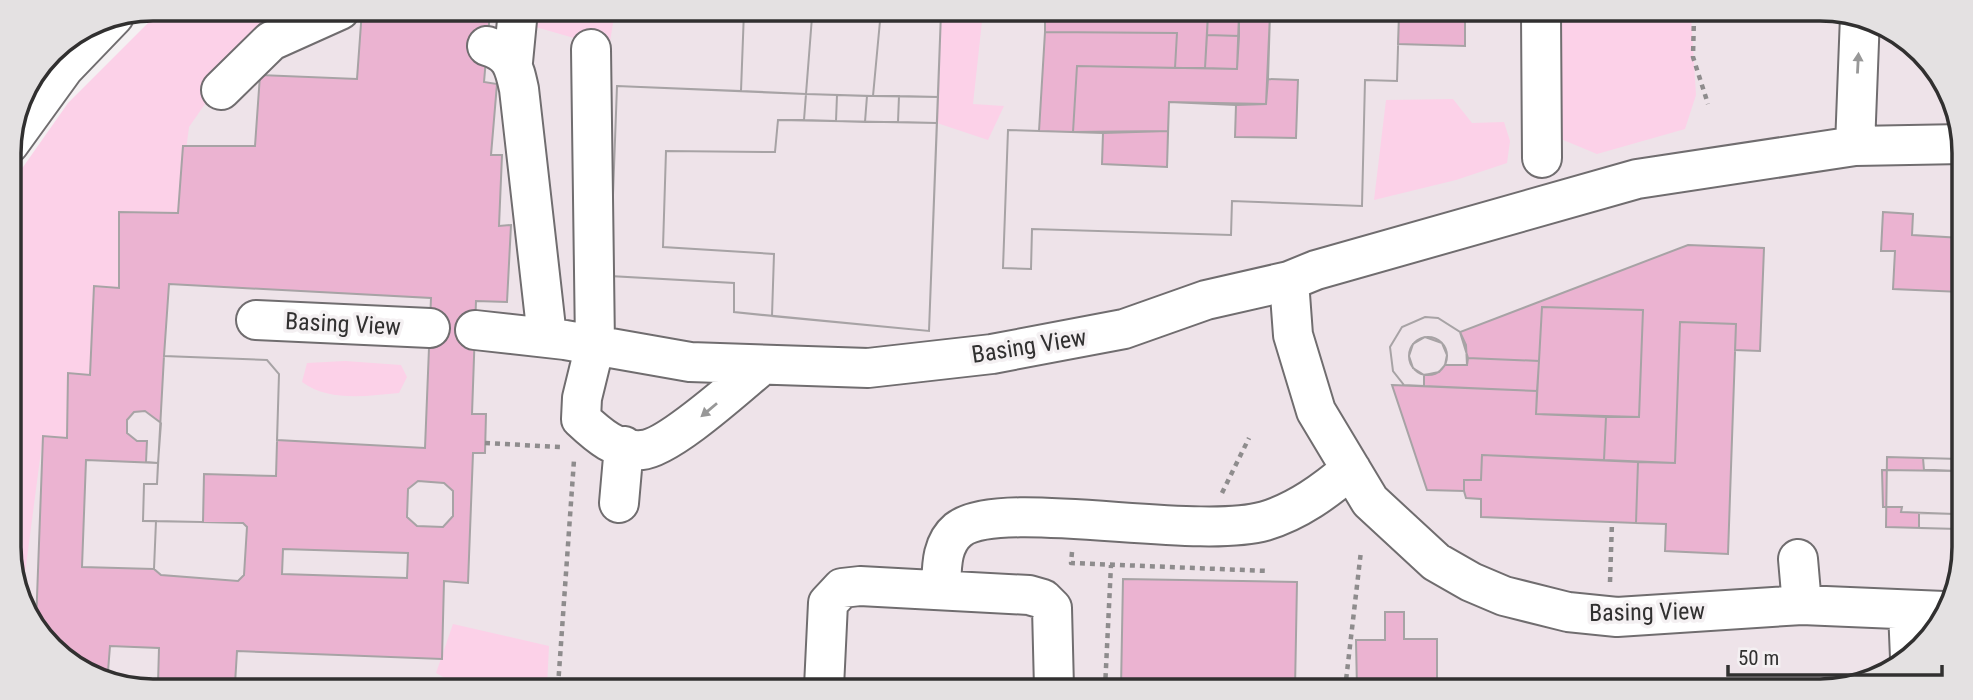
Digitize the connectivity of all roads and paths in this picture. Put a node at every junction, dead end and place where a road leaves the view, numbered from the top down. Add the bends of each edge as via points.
1 (316, 21) edge
2 (514, 21) edge
3 (1541, 21) edge
4 (1694, 21) edge
5 (1860, 27) edge
6 (97, 34) edge
7 (591, 49) dead end
8 (221, 90) dead end
9 (1708, 104) dead end
10 (25, 122) edge
11 (1952, 144) edge
12 (1855, 146) junction
13 (1542, 158) dead end
14 (1289, 281) junction
15 (256, 320) dead end
16 (430, 328) dead end
17 (486, 330) dead end
18 (547, 337) junction
19 (595, 345) junction
20 (761, 366) junction
21 (1249, 438) dead end
22 (485, 443) dead end
23 (624, 446) junction
24 (560, 447) dead end
25 (574, 460) dead end
26 (1351, 469) junction
27 (1221, 494) dead end
28 (619, 503) dead end
29 (1612, 522) dead end
30 (1059, 548) dead end
31 (1096, 551) dead end
32 (1361, 551) dead end
33 (1798, 559) dead end
34 (1095, 564) junction
35 (1111, 565) junction
36 (1268, 571) dead end
37 (1610, 582) dead end
38 (941, 590) junction
39 (1802, 605) junction
40 (1926, 610) edge
41 (1918, 636) edge
42 (558, 679) edge
43 (824, 679) edge
44 (1054, 679) edge
45 (1105, 679) edge
46 (1346, 679) edge

1 - 8 main road via 271,41
2 - 18 main road via 500,54 523,254
3 - 13 main road
4 - 9 path via 1693,57
12 -> 5 main road
6 - 10 main road via 64,68
7 - 19 main road
11 - 12 main road, Basing View
12 - 14 main road, Basing View via 1637,179
14 - 20 main road, Basing View via 1206,300 1124,329 1005,352 868,368
14 - 26 main road, Basing View via 1293,335 1316,411
15 - 16 main road, Basing View
17 - 18 main road, Basing View
18 - 19 main road, Basing View
19 - 20 main road, Basing View via 690,362
19 - 23 main road via 581,419 608,443
20 -> 23 main road via 690,426 643,450
21 - 27 path
22 - 24 path
23 - 28 main road
25 - 42 path
26 - 38 main road via 1319,496 1282,515 1241,525 1201,528 982,520 956,532 949,542
26 - 39 main road, Basing View via 1370,501 1436,562 1504,596 1569,612 1617,617
29 - 37 path
30 - 34 path via 1072,549 1071,563
31 - 34 path
32 - 46 path
33 - 39 main road
34 - 35 path
35 - 36 path
35 - 45 path
38 - 43 main road via 849,586 836,592 826,611
38 - 44 main road via 1029,595 1048,603 1054,614
39 - 40 main road, Basing View
40 - 41 main road

